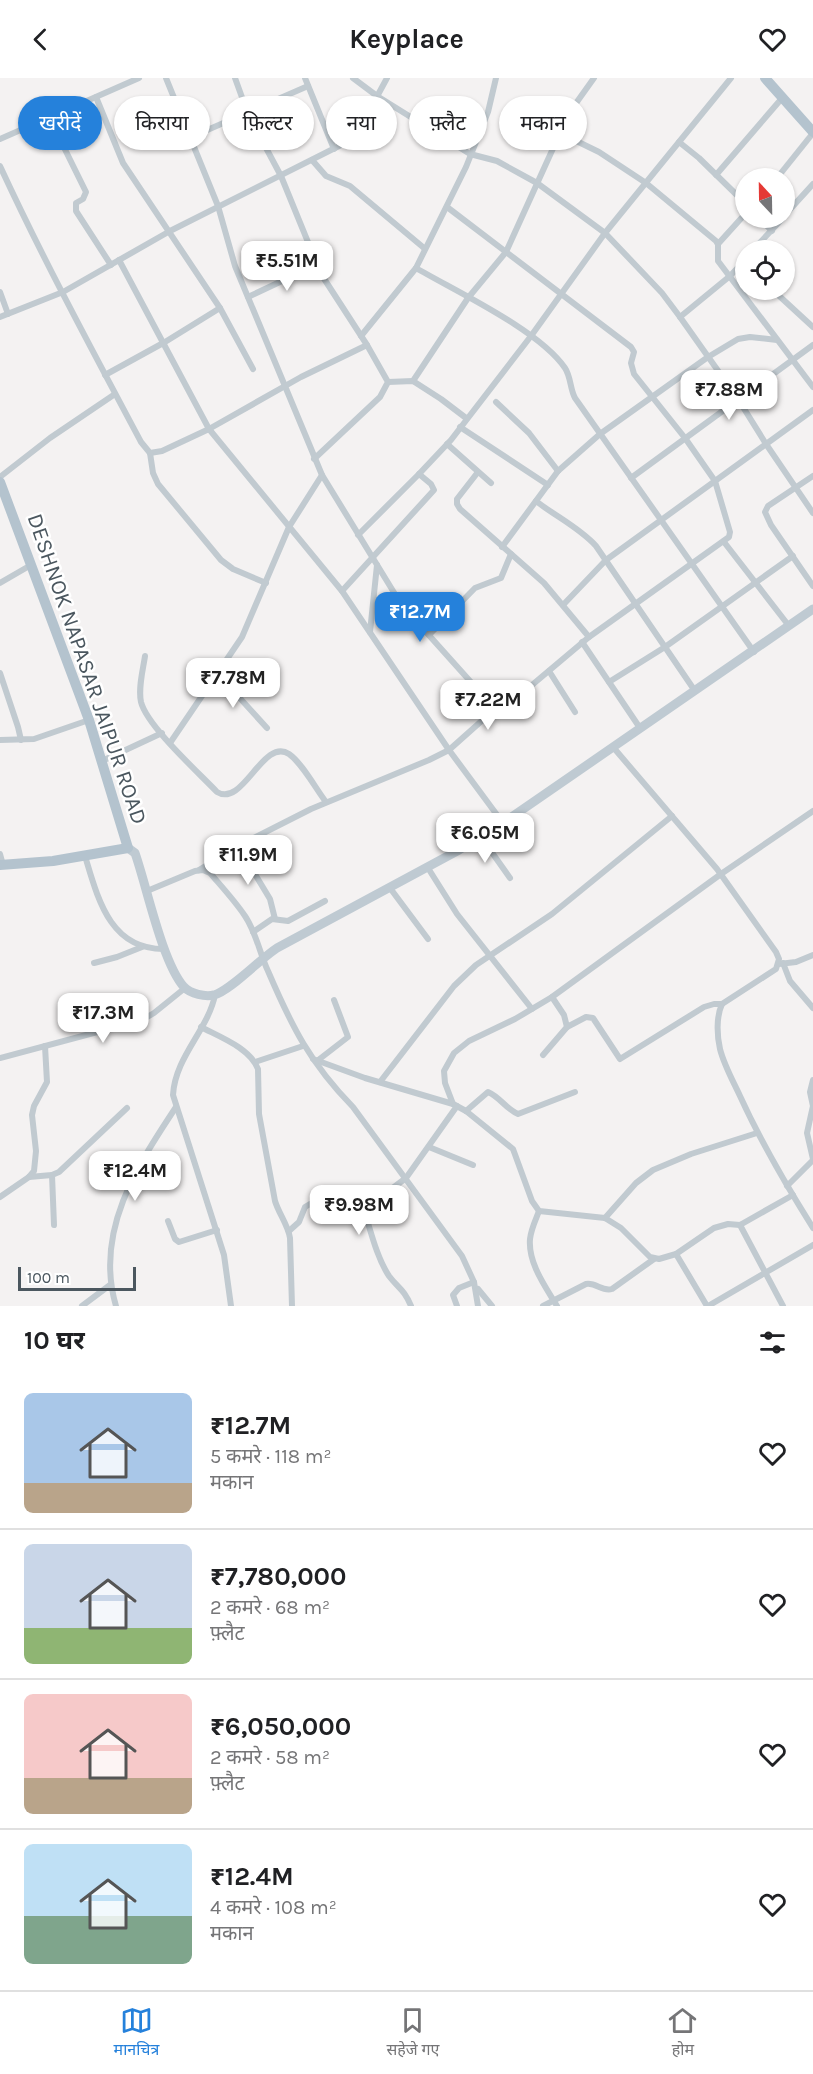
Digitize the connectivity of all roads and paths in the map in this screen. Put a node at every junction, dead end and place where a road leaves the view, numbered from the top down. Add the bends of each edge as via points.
1 (139, 78) edge
2 (166, 78) edge
3 (235, 78) edge
4 (305, 78) edge
5 (352, 78) edge
6 (387, 78) edge
7 (496, 78) edge
8 (594, 78) edge
9 (731, 78) edge
10 (765, 78) edge
11 (308, 86) junction
12 (98, 96) edge
13 (173, 96) edge
14 (242, 96) edge
15 (287, 96) edge
16 (377, 96) joint
17 (581, 96) edge
18 (783, 97) junction
19 (397, 108) edge
20 (102, 112) edge
21 (326, 130) edge
22 (18, 131) edge
23 (813, 132) edge
24 (0, 139) edge
25 (679, 142) junction
26 (587, 146) edge
27 (65, 150) edge
28 (194, 150) edge
29 (267, 150) edge
30 (332, 150) edge
31 (552, 150) edge
32 (470, 154) junction
33 (312, 160) junction
34 (0, 166) edge
35 (785, 168) edge
36 (716, 175) junction
37 (281, 176) junction
38 (537, 183) junction
39 (646, 183) junction
40 (813, 184) edge
41 (735, 193) edge
42 (795, 204) edge
43 (218, 206) junction
44 (447, 207) junction
45 (735, 225) edge
46 (769, 228) edge
47 (775, 228) edge
48 (170, 231) junction
49 (772, 231) junction
50 (605, 233) junction
51 (763, 240) edge
52 (718, 244) junction
53 (424, 248) junction
54 (506, 252) junction
55 (119, 260) junction
56 (111, 265) junction
57 (316, 265) junction
58 (416, 268) junction
59 (735, 271) edge
60 (730, 276) junction
61 (0, 292) edge
62 (63, 292) junction
63 (561, 295) junction
64 (248, 297) junction
65 (468, 298) junction
66 (784, 300) edge
67 (220, 308) junction
68 (8, 314) junction
69 (0, 317) edge
70 (680, 317) junction
71 (813, 327) edge
72 (361, 336) junction
73 (531, 336) junction
74 (777, 340) junction
75 (165, 342) junction
76 (367, 345) junction
77 (813, 345) edge
78 (708, 357) junction
79 (793, 361) junction
80 (253, 369) dead end
81 (105, 375) junction
82 (413, 381) junction
83 (388, 382) junction
84 (813, 387) edge
85 (285, 388) junction
86 (115, 394) junction
87 (652, 397) junction
88 (738, 399) junction
89 (496, 402) dead end
90 (813, 410) edge
91 (466, 418) junction
92 (460, 427) junction
93 (209, 429) junction
94 (600, 434) junction
95 (685, 438) junction
96 (447, 444) junction
97 (766, 444) junction
98 (150, 453) junction
99 (314, 459) junction
100 (558, 471) junction
101 (478, 472) junction
102 (419, 474) junction
103 (322, 475) junction
104 (813, 476) edge
105 (0, 477) edge
106 (631, 478) junction
107 (715, 481) junction
108 (0, 482) edge
109 (491, 483) dead end
110 (548, 485) junction
111 (796, 488) junction
112 (3, 500) edge
113 (536, 501) junction
114 (813, 513) edge
115 (662, 520) junction
116 (289, 526) junction
117 (358, 536) junction
118 (724, 542) junction
119 (502, 547) junction
120 (511, 554) junction
121 (372, 555) junction
122 (793, 556) junction
123 (606, 560) junction
124 (690, 562) junction
125 (377, 564) junction
126 (31, 565) junction
127 (754, 582) junction
128 (0, 583) edge
129 (266, 583) junction
130 (813, 586) edge
131 (342, 591) junction
132 (636, 603) junction
133 (563, 605) junction
134 (721, 607) junction
135 (813, 609) edge
136 (789, 626) junction
137 (370, 632) junction
138 (429, 635) junction
139 (589, 637) junction
140 (582, 642) junction
141 (665, 647) junction
142 (754, 652) junction
143 (145, 656) dead end
144 (549, 670) junction
145 (0, 673) edge
146 (217, 673) junction
147 (609, 682) junction
148 (695, 691) junction
149 (495, 709) junction
150 (575, 712) dead end
151 (89, 720) junction
152 (267, 728) dead end
153 (640, 728) junction
154 (162, 733) junction
155 (0, 740) edge
156 (21, 740) junction
157 (170, 744) junction
158 (613, 747) junction
159 (448, 750) junction
160 (102, 761) junction
161 (326, 802) junction
162 (813, 811) edge
163 (672, 816) junction
164 (503, 824) junction
165 (481, 837) junction
166 (238, 846) junction
167 (128, 848) junction
168 (85, 856) junction
169 (1, 861) edge
170 (428, 867) junction
171 (199, 870) junction
172 (721, 874) junction
173 (510, 878) dead end
174 (390, 888) junction
175 (147, 891) junction
176 (325, 901) dead end
177 (275, 919) junction
178 (253, 933) junction
179 (428, 939) dead end
180 (142, 947) junction
181 (165, 949) junction
182 (490, 955) junction
183 (813, 955) edge
184 (262, 958) junction
185 (94, 963) dead end
186 (781, 964) junction
187 (185, 988) junction
188 (214, 994) junction
189 (552, 997) junction
190 (334, 1000) dead end
191 (722, 1004) junction
192 (813, 1008) edge
193 (532, 1009) junction
194 (201, 1026) junction
195 (567, 1027) junction
196 (45, 1046) junction
197 (303, 1046) junction
198 (543, 1055) dead end
199 (0, 1058) edge
200 (315, 1060) junction
201 (255, 1062) junction
202 (813, 1080) edge
203 (380, 1082) junction
204 (575, 1092) dead end
205 (455, 1105) junction
206 (176, 1107) junction
207 (127, 1108) dead end
208 (466, 1111) junction
209 (758, 1133) junction
210 (429, 1147) junction
211 (813, 1160) edge
212 (473, 1165) dead end
213 (52, 1175) junction
214 (29, 1177) junction
215 (406, 1178) junction
216 (787, 1185) junction
217 (792, 1195) junction
218 (381, 1196) junction
219 (0, 1197) edge
220 (538, 1211) junction
221 (605, 1218) junction
222 (168, 1221) dead end
223 (54, 1225) dead end
224 (740, 1225) junction
225 (813, 1228) edge
226 (217, 1230) junction
227 (289, 1231) junction
228 (813, 1245) edge
229 (676, 1254) junction
230 (654, 1259) junction
231 (764, 1273) junction
232 (475, 1284) junction
233 (110, 1285) junction
234 (553, 1299) junction
235 (82, 1306) edge
236 (116, 1306) edge
237 (231, 1306) edge
238 (292, 1306) edge
239 (411, 1306) edge
240 (457, 1306) edge
241 (478, 1306) edge
242 (492, 1306) edge
243 (543, 1306) edge
244 (557, 1306) edge
245 (708, 1306) edge
246 (783, 1306) edge

1 - 12 street
2 - 13 street
3 - 14 street
4 - 11 street
5 - 16 street
6 - 16 street
7 - 32 street via 488,111
8 - 17 street
9 - 25 street
10 - 18 main road
11 - 15 street
11 - 21 street
18 - 23 main road
18 - 36 street
19 - 32 street
20 - 48 street via 123,163
22 - 24 street
23 - 35 street
25 - 36 street
25 - 39 street
26 - 39 street
27 - 56 street via 86,192 84,200 76,203 76,211
28 - 43 street
29 - 37 street
30 - 33 street
31 - 38 street
32 - 38 street via 497,161
32 - 44 street
33 - 37 street
33 - 53 street via 326,176 350,186
34 - 62 street
36 - 41 street
37 - 43 street
37 - 57 street
38 - 50 street
38 - 54 street
39 - 50 street
39 - 52 street
40 - 42 street
43 - 48 street
43 - 64 street
44 - 53 street
44 - 54 street
45 - 52 street
46 - 49 street
47 - 49 street
48 - 55 street
48 - 67 street
49 - 51 street
50 - 63 street
50 - 70 street
52 - 60 street via 716,257
53 - 58 street
54 - 63 street
54 - 65 street
55 - 56 street
55 - 75 street
56 - 62 street
57 - 64 street
57 - 72 street
58 - 65 street
58 - 72 street
59 - 60 street
60 - 70 street
60 - 74 street
61 - 68 street
62 - 68 street
62 - 81 street
63 - 73 street
63 - 87 street via 631,347 632,369
64 - 85 street
65 - 73 street
65 - 82 street
66 - 71 street
67 - 75 street
67 - 80 street
68 - 69 street
70 - 78 street
72 - 76 street
73 - 91 street
73 - 94 street via 564,366 575,398
74 - 78 street via 743,337
74 - 79 street
75 - 81 street
75 - 93 street
76 - 83 street
76 - 85 street
77 - 79 street
78 - 87 street
78 - 88 street
79 - 84 street
79 - 88 street
81 - 86 street
82 - 83 street
82 - 91 street
83 - 99 street via 380,397
85 - 93 street
85 - 99 street
86 - 98 street
86 - 105 street
87 - 94 street
87 - 95 street
88 - 95 street
88 - 97 street
89 - 100 street via 529,433
90 - 97 street
91 - 92 street
92 - 96 street
92 - 110 street
93 - 98 street
93 - 116 street
94 - 100 street
94 - 106 street
95 - 106 street
95 - 107 street
96 - 101 street
96 - 102 street
97 - 107 street
97 - 111 street
98 - 129 street via 158,484 222,560 232,569
99 - 103 street
100 - 110 street
101 - 109 street
101 - 119 street via 457,504
102 - 117 street
102 - 121 street via 434,490
103 - 116 street
103 - 117 street
104 - 111 street
106 - 115 street
107 - 115 street
107 - 118 street via 730,532
108 - 112 main road, DESHNOK NAPASAR JAIPUR ROAD
110 - 113 street
111 - 114 street
111 - 122 street via 765,512
112 - 126 main road, DESHNOK NAPASAR JAIPUR ROAD
113 - 119 street
113 - 123 street via 590,539
115 - 123 street
115 - 124 street
116 - 129 street
116 - 131 street
117 - 121 street
118 - 124 street
118 - 127 street
119 - 120 street
120 - 133 street
120 - 138 street via 501,578 475,588
121 - 125 street
121 - 131 street
122 - 127 street
122 - 130 street
123 - 132 street
123 - 133 street
124 - 132 street
124 - 134 street
125 - 137 street
125 - 138 street via 401,604
126 - 128 street
126 - 151 main road, DESHNOK NAPASAR JAIPUR ROAD
127 - 134 street
127 - 136 street
129 - 146 street via 242,637
131 - 137 street
132 - 139 street
132 - 141 street
133 - 139 street
134 - 141 street
134 - 142 street
135 - 136 main road
136 - 142 main road
137 - 159 street
138 - 149 street
139 - 140 street
140 - 144 street
140 - 147 street
141 - 147 street
141 - 148 street
142 - 148 main road
143 - 154 street via 141,703
144 - 149 street
144 - 150 street
145 - 156 street
146 - 152 street
146 - 157 street
147 - 153 street
148 - 153 main road
149 - 159 street
151 - 156 street
151 - 160 main road, DESHNOK NAPASAR JAIPUR ROAD
153 - 158 main road
154 - 157 street
154 - 160 street
155 - 156 street
157 - 161 street via 222,794 237,789 267,758 281,751 297,763
158 - 163 street
158 - 164 main road
159 - 161 street
159 - 164 street
160 - 167 main road, DESHNOK NAPASAR JAIPUR ROAD
161 - 166 street
162 - 172 street
163 - 172 street
163 - 182 street via 552,914
164 - 165 main road
165 - 170 main road
165 - 173 street
166 - 171 street
166 - 177 street via 270,898
167 - 168 main road, DESHNOK NAPASAR JAIPUR ROAD
167 - 175 main road via 135,853
168 - 169 main road, DESHNOK NAPASAR JAIPUR ROAD via 53,861
168 - 180 street via 105,915
170 - 174 main road
170 - 182 street via 457,914
171 - 175 street
171 - 178 street via 210,873 246,917
172 - 186 street
172 - 189 street
174 - 179 street
174 - 184 main road
175 - 181 main road
176 - 177 street via 288,921
177 - 178 street
178 - 184 street
180 - 181 street
180 - 185 street
181 - 187 main road
182 - 193 street
182 - 203 street via 453,986
183 - 186 street
184 - 188 main road via 229,987
184 - 197 street
186 - 191 street
186 - 192 street
187 - 188 main road
187 - 196 street via 142,1020
188 - 194 street via 211,1010
189 - 193 street
189 - 195 street
190 - 200 street via 348,1037
191 - 195 street via 704,1007 620,1059 593,1018 586,1017
191 - 209 street via 720,1048
193 - 205 street via 469,1041 454,1053 444,1077
194 - 201 street via 243,1050
194 - 206 street via 176,1076
195 - 198 street
196 - 199 street
196 - 214 street via 47,1082 32,1116 35,1162
197 - 200 street
197 - 201 street
200 - 203 street
200 - 215 street
201 - 227 street via 259,1114 275,1201
202 - 211 street via 807,1132
203 - 205 street
204 - 208 street via 518,1114 488,1092
205 - 208 street
205 - 210 street
206 - 226 street
206 - 233 street via 130,1181 109,1265
207 - 213 street via 67,1166
208 - 220 street via 513,1149
209 - 216 street
209 - 221 street via 653,1170
210 - 212 street
210 - 215 street
211 - 216 street
213 - 214 street
213 - 223 street
214 - 219 street
215 - 218 street
215 - 232 street via 462,1256
216 - 217 street
217 - 224 street
217 - 225 street
218 - 227 street via 339,1194 310,1204
218 - 239 street via 370,1209 368,1223 383,1264
220 - 221 street
220 - 234 street via 530,1248
221 - 230 street
222 - 226 street via 178,1242
224 - 229 street via 720,1225
224 - 231 street
226 - 237 street
227 - 238 street
228 - 231 street
229 - 230 street
229 - 245 street
230 - 234 street via 609,1290 590,1283
231 - 245 street
231 - 246 street
232 - 240 street via 454,1292
232 - 241 street
232 - 242 street
233 - 235 street
233 - 236 street
234 - 243 street
234 - 244 street

